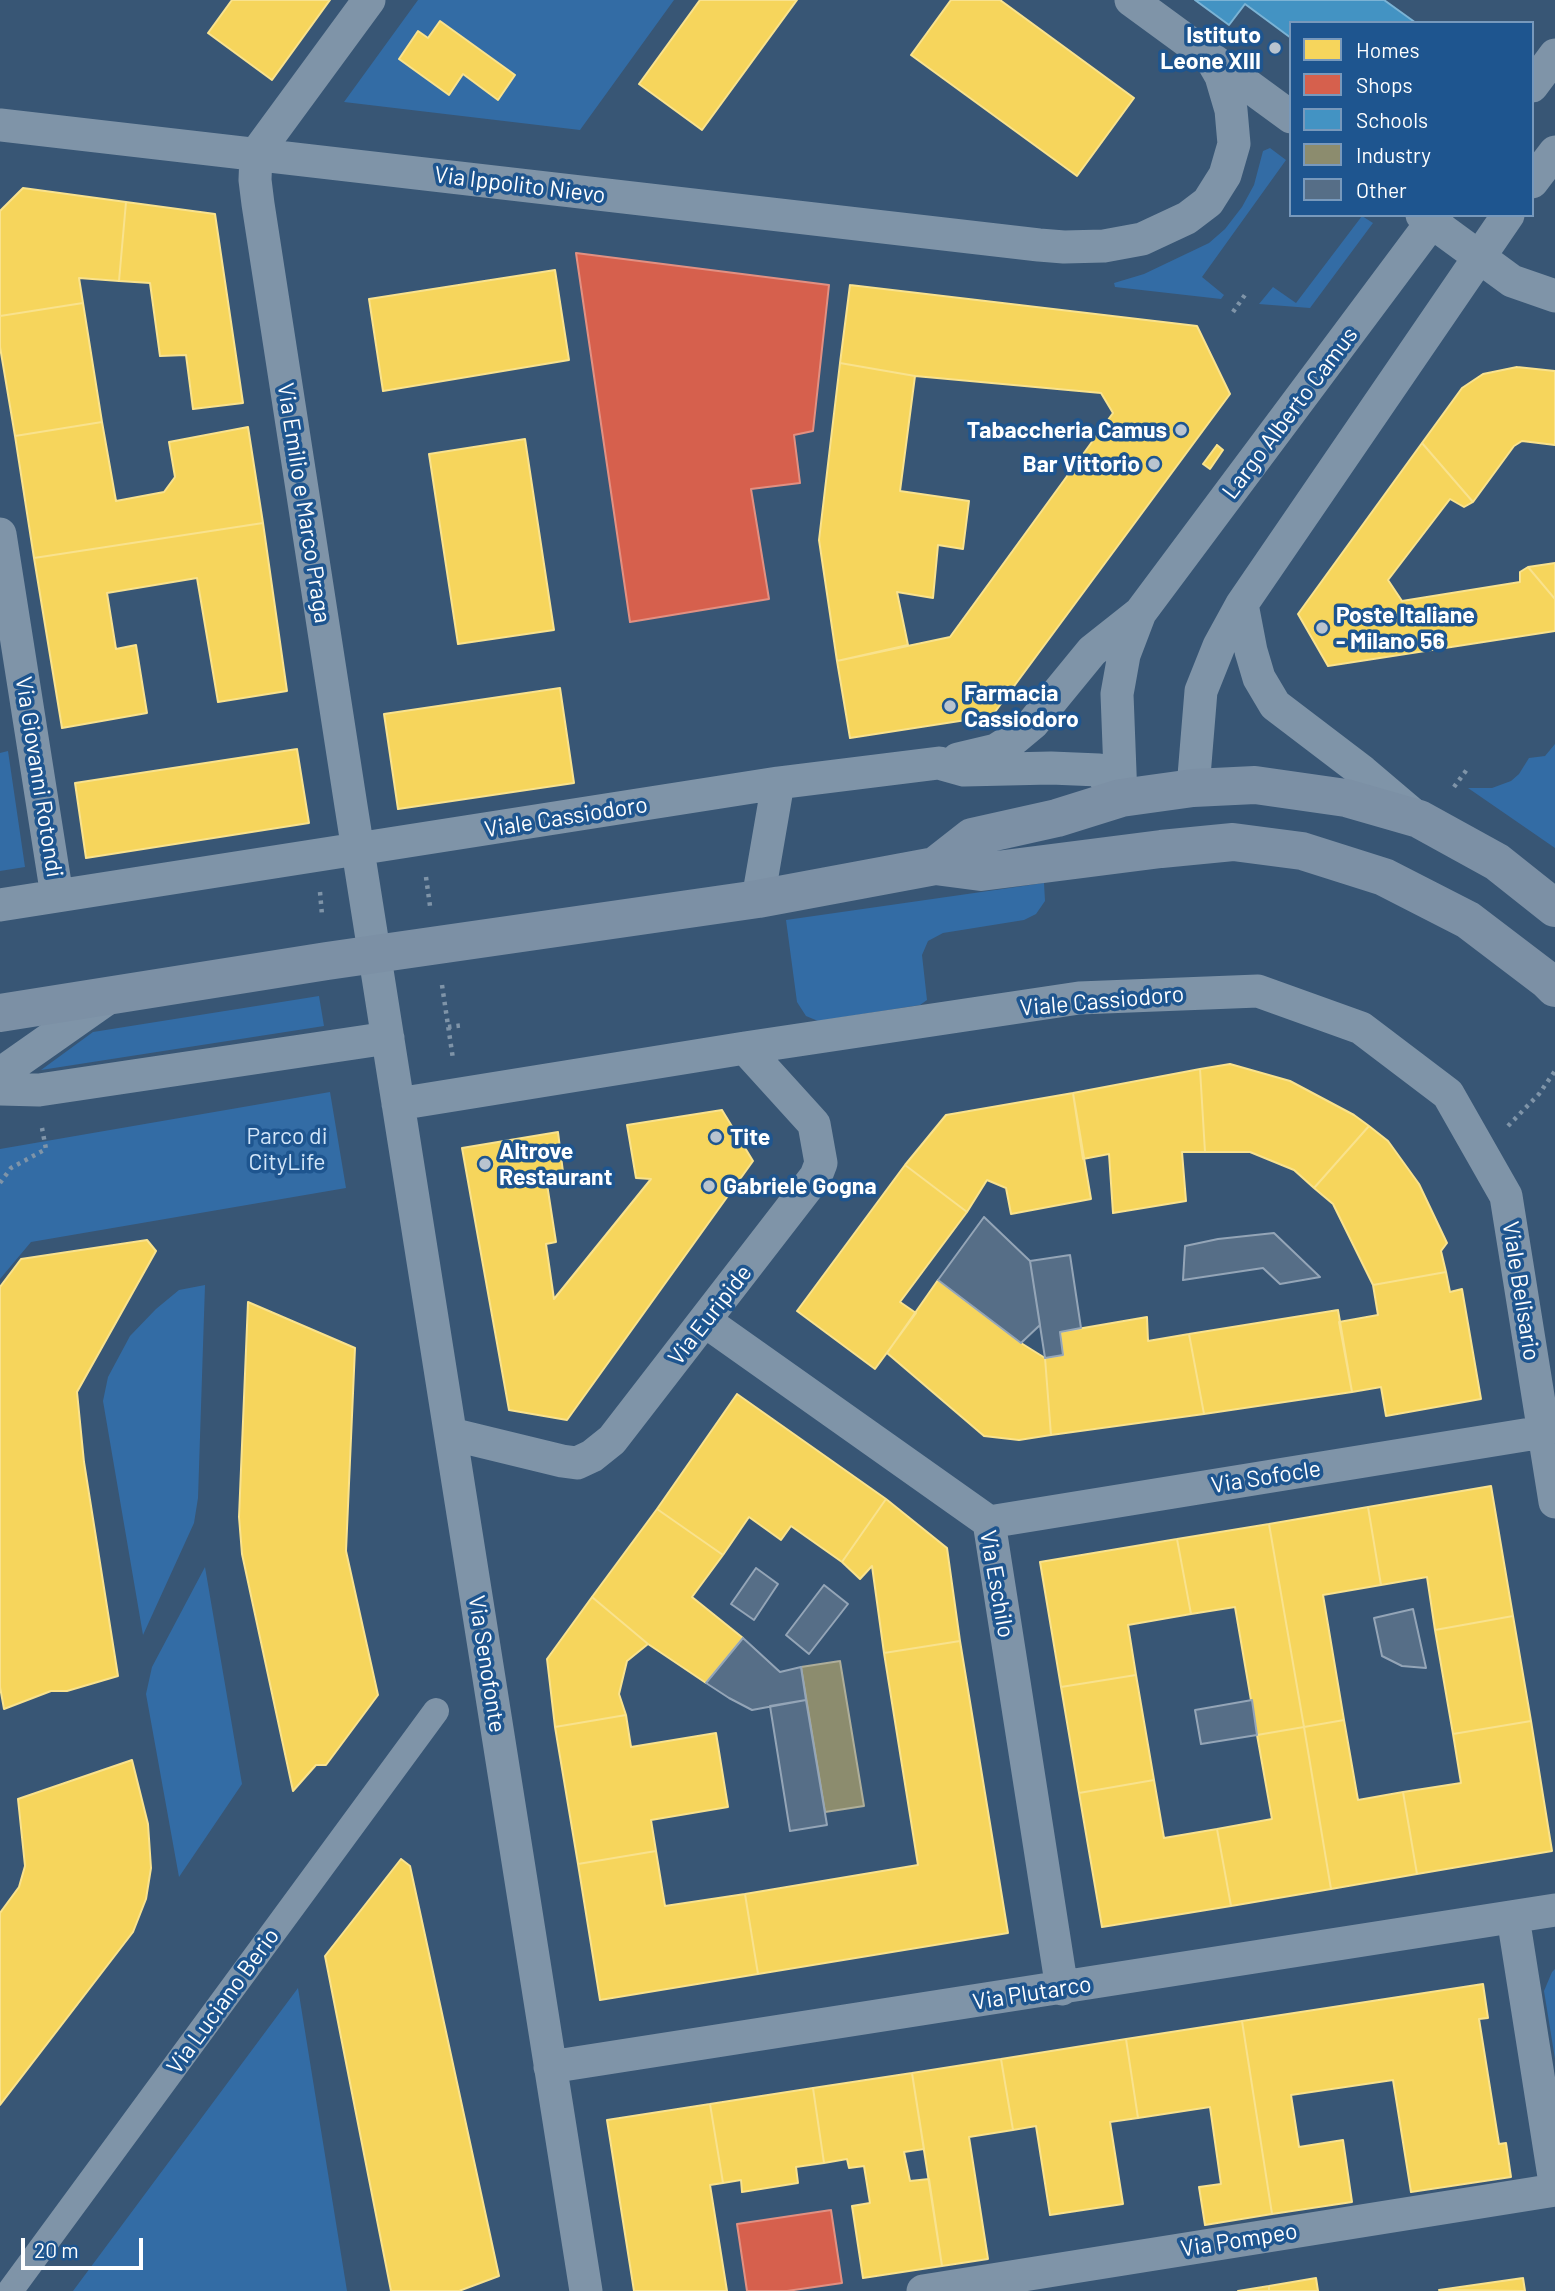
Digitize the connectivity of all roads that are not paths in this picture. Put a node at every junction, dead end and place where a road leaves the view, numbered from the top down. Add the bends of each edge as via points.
1 (369, 0) edge
2 (1130, 0) edge
3 (1200, 51) junction
4 (1555, 55) edge
5 (1534, 83) edge
6 (1289, 116) edge
7 (0, 125) edge
8 (1555, 152) edge
9 (256, 154) junction
10 (1534, 179) edge
11 (1507, 217) edge
12 (1430, 218) edge
13 (1480, 259) junction
14 (1555, 296) edge
15 (0, 534) edge
16 (1242, 604) junction
17 (1140, 612) junction
18 (939, 763) junction
19 (778, 783) junction
20 (1193, 788) junction
21 (1121, 798) junction
22 (1419, 819) junction
23 (1161, 849) junction
24 (358, 850) junction
25 (935, 866) junction
26 (57, 896) junction
27 (758, 899) junction
28 (0, 905) edge
29 (1555, 908) edge
30 (375, 955) junction
31 (1553, 980) edge
32 (111, 996) junction
33 (0, 1013) edge
34 (388, 1038) junction
35 (745, 1048) junction
36 (0, 1074) edge
37 (0, 1089) edge
38 (1448, 1094) joint
39 (398, 1104) junction
40 (705, 1321) junction
41 (1544, 1432) junction
42 (451, 1434) junction
43 (1555, 1502) edge
44 (989, 1522) junction
45 (436, 1711) dead end
46 (1555, 1910) edge
47 (1513, 1917) junction
48 (1062, 1989) junction
49 (550, 2067) junction
50 (1555, 2183) edge
51 (1555, 2190) edge
52 (10, 2291) edge
53 (586, 2291) edge
54 (923, 2291) edge

1 - 9 street
2 - 3 street
3 - 6 street
3 - 9 street, Via Ippolito Nievo via 1213,62 1229,101 1234,144 1231,160 1217,191 1198,211 1133,242 1039,245
4 - 5 street
7 - 9 street, Via Ippolito Nievo
8 - 10 street
9 - 24 street, Via Emilio e Marco Praga via 254,180
11 - 13 street
12 - 13 street
12 - 17 street, Largo Alberto Camus
13 - 14 street via 1512,281
13 - 16 street
15 - 26 street, Via Giovanni Rotondi
16 - 20 street via 1201,691
16 - 22 street via 1256,669 1275,705
17 - 18 street, Largo Alberto Camus via 1092,652 1015,738 996,750
17 - 21 street, Largo Alberto Camus via 1124,655 1117,694
18 - 19 street, Viale Cassiodoro
18 - 21 street, Viale Cassiodoro via 964,770 1099,770
19 - 24 street, Viale Cassiodoro
19 - 27 street
20 - 21 main road
20 - 22 main road via 1268,786 1346,798
20 - 23 main road
21 - 23 main road
21 - 25 main road via 972,837
22 - 29 main road via 1497,862
23 - 25 main road via 981,872
23 - 31 main road via 1233,842 1302,851 1384,877 1468,920
24 - 26 street, Viale Cassiodoro
24 - 30 street, Via Emilio e Marco Praga
25 - 27 main road
26 - 28 street, Viale Cassiodoro
27 - 30 main road
30 - 32 main road
30 - 34 street, Via Senofonte
32 - 33 main road
32 - 36 street
34 - 37 street via 39,1090
34 - 39 street, Via Senofonte
35 - 38 street, Viale Cassiodoro via 1079,998 1258,991 1361,1028
35 - 39 street, Viale Cassiodoro
35 - 40 street, Via Euripide via 814,1124 821,1163 816,1176
38 - 41 street, Viale Belisario via 1506,1196
39 - 42 street, Via Senofonte
40 - 42 street, Via Euripide via 612,1440 577,1463
40 - 44 street, Via Eschilo
41 - 43 street, Viale Belisario
41 - 44 street, Via Sofocle
42 - 49 street, Via Senofonte
44 - 48 street, Via Eschilo
45 - 52 street, Via Luciano Berio
46 - 47 street, Via Plutarco
47 - 48 street, Via Plutarco
47 - 50 street
48 - 49 street, Via Plutarco
49 - 53 street, Via Senofonte
51 - 54 street, Via Pompeo

